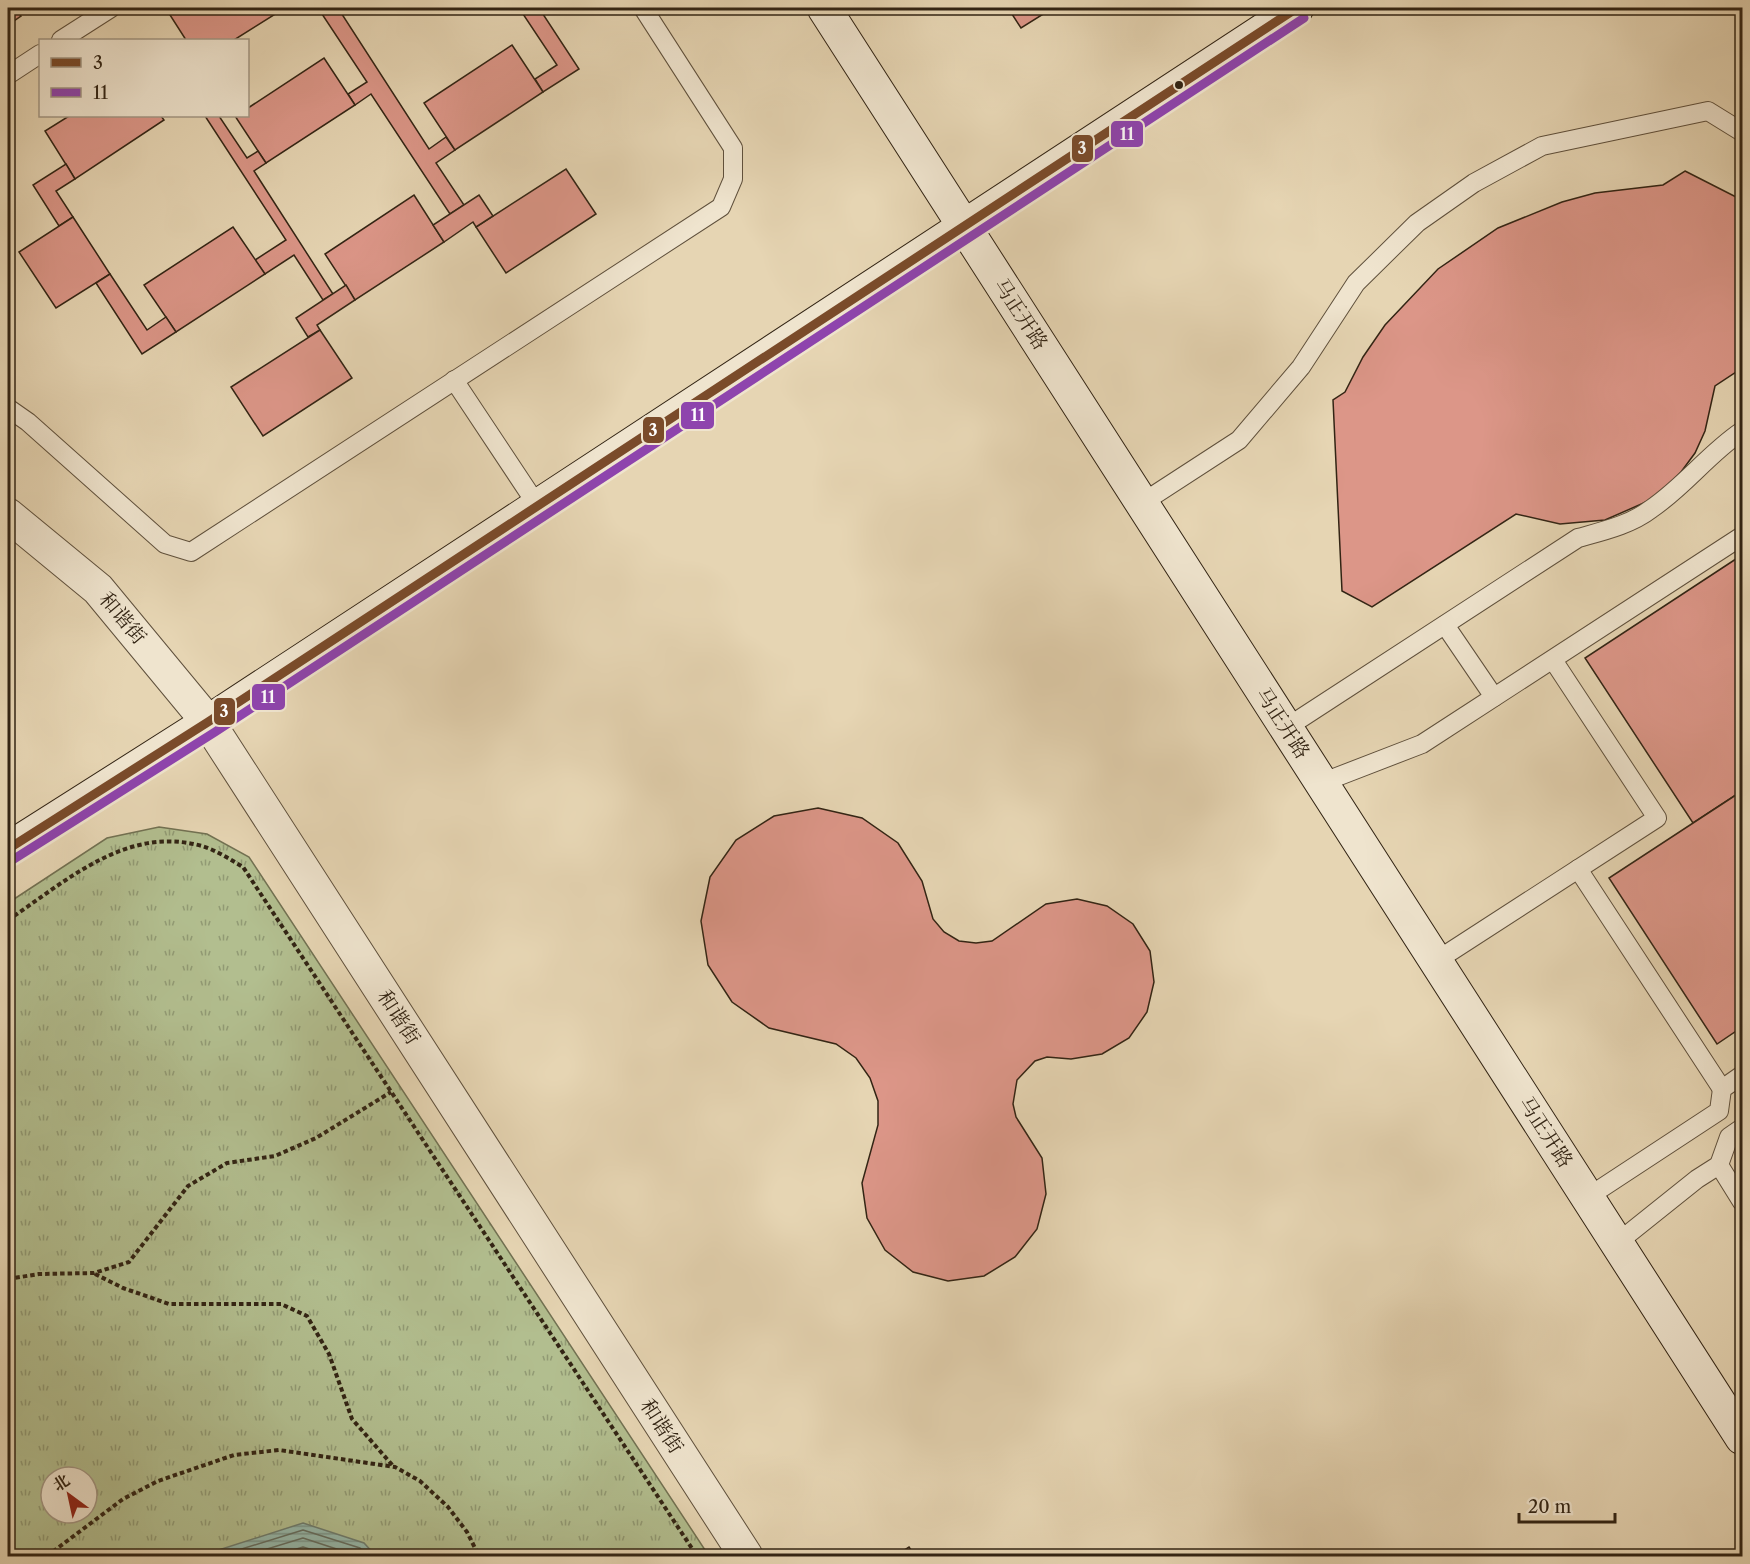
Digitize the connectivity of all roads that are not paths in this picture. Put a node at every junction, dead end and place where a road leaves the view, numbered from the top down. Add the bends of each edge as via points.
1 (111, 8) edge
2 (643, 8) edge
3 (824, 8) edge
4 (1297, 8) edge
5 (63, 39) edge
6 (39, 55) edge
7 (8, 75) edge
8 (1743, 132) edge
9 (963, 225) junction
10 (454, 380) junction
11 (8, 408) edge
12 (1743, 431) edge
13 (1142, 503) junction
14 (537, 505) junction
15 (8, 515) edge
16 (1743, 536) edge
17 (1445, 625) junction
18 (1553, 660) junction
19 (1494, 697) junction
20 (208, 722) junction
21 (1286, 728) junction
22 (1321, 783) junction
23 (8, 849) edge
24 (1578, 869) junction
25 (1436, 961) junction
26 (1743, 1075) edge
27 (1722, 1089) junction
28 (1743, 1128) edge
29 (1719, 1165) junction
30 (1588, 1197) junction
31 (1743, 1202) edge
32 (1617, 1243) junction
33 (1743, 1438) edge
34 (746, 1557) edge

1 - 5 lane
2 - 10 lane via 733,148 732,179 721,207
3 - 9 main road, 马正开路
4 - 9 main road
6 - 7 lane
8 - 13 lane via 1708,111 1542,146 1474,183 1417,223 1356,283 1301,367 1239,440
9 - 13 main road, 马正开路
9 - 14 main road
10 - 11 lane via 191,552 165,544
10 - 14 lane
12 - 17 lane via 1717,448 1688,480 1650,511 1614,528 1578,538
13 - 21 main road, 马正开路
14 - 20 main road
15 - 20 main road, 和谐街 via 98,589
16 - 18 lane
17 - 19 lane
17 - 21 lane
18 - 19 lane
18 - 24 lane via 1657,818
19 - 22 lane via 1422,744
20 - 23 main road
20 - 34 main road, 和谐街
21 - 22 main road, 马正开路
22 - 25 main road, 马正开路
24 - 25 lane
24 - 27 lane
25 - 30 main road, 马正开路
26 - 27 lane
27 - 30 lane via 1719,1111
28 - 29 lane via 1729,1137
29 - 31 lane
29 - 32 lane
30 - 32 main road, 马正开路
32 - 33 main road, 马正开路

